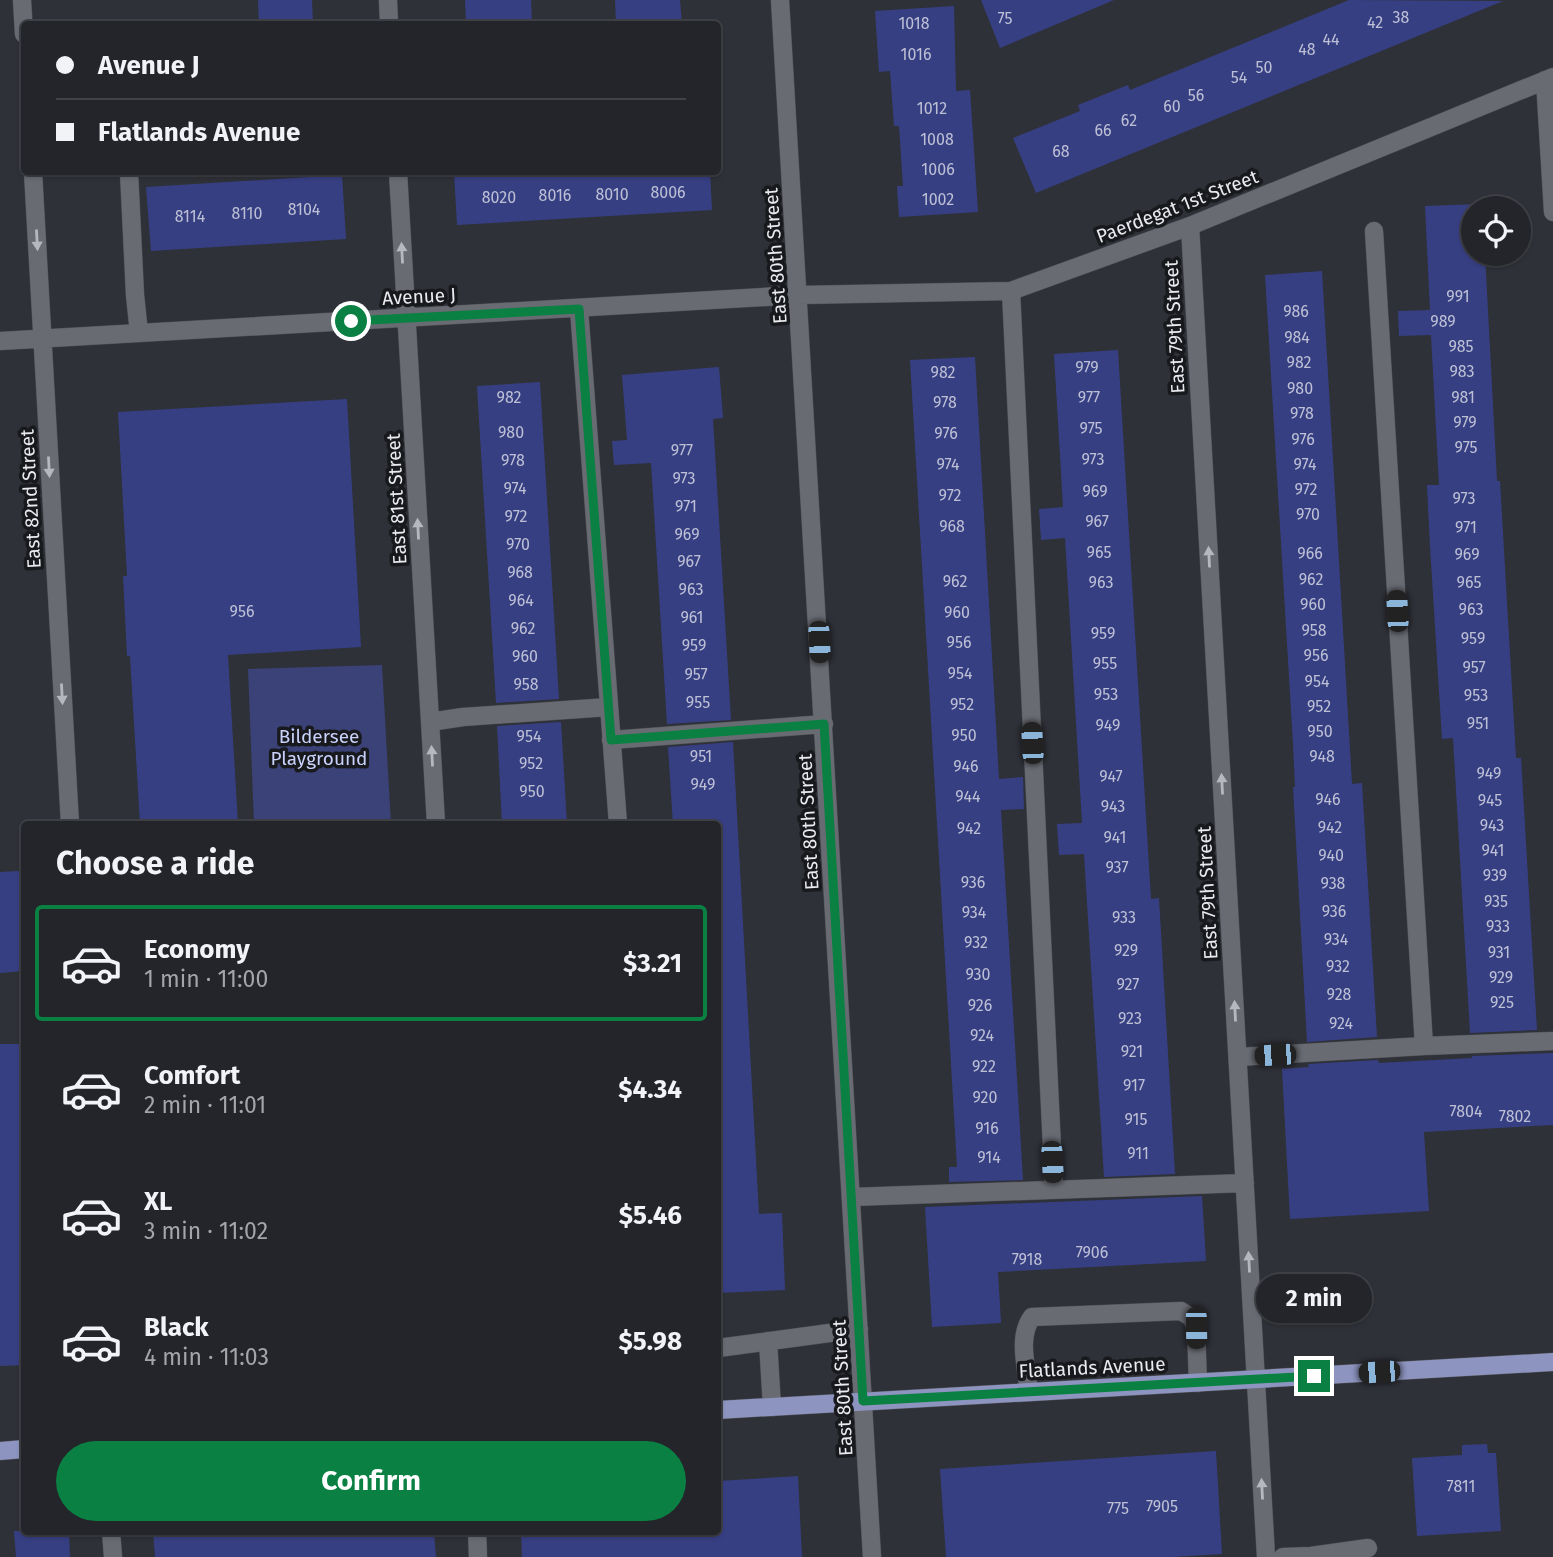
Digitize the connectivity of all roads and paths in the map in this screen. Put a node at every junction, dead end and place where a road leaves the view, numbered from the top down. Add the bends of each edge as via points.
1 (23, 0) edge
2 (388, 0) edge
3 (780, 0) edge
4 (24, 21) edge
5 (389, 21) edge
6 (1549, 78) edge
7 (33, 175) edge
8 (129, 175) edge
9 (398, 175) edge
10 (1553, 212) edge
11 (1190, 226) junction
12 (1374, 231) dead end
13 (1011, 291) junction
14 (799, 295) junction
15 (579, 309) junction
16 (406, 318) junction
17 (139, 333) junction
18 (42, 339) junction
19 (0, 341) edge
20 (609, 707) junction
21 (430, 722) junction
22 (824, 724) junction
23 (611, 740) junction
24 (70, 821) edge
25 (436, 821) edge
26 (618, 821) edge
27 (1553, 1041) edge
28 (1424, 1046) junction
29 (1237, 1057) junction
30 (1245, 1183) junction
31 (1054, 1190) junction
32 (852, 1197) junction
33 (859, 1329) junction
34 (768, 1341) junction
35 (721, 1348) edge
36 (1553, 1362) edge
37 (1256, 1379) junction
38 (1198, 1382) junction
39 (1029, 1392) junction
40 (863, 1401) junction
41 (772, 1407) junction
42 (721, 1410) edge
43 (21, 1449) edge
44 (0, 1451) edge
45 (111, 1535) edge
46 (477, 1535) edge
47 (1368, 1548) dead end
48 (113, 1557) edge
49 (478, 1557) edge
50 (872, 1557) edge
51 (1266, 1557) edge
52 (1283, 1557) edge

1 - 4 street
2 - 5 street
3 - 14 street, East 80th Street
6 - 10 street
6 - 11 street, Paerdegat 1st Street
7 -> 18 street, East 82nd Street
8 - 17 street
16 -> 9 street, East 81st Street
11 - 13 street, Paerdegat 1st Street
29 -> 11 street, East 79th Street
12 - 28 street
13 - 14 street, Paerdegat 1st Street
13 - 31 street
14 - 15 street, Avenue J
14 - 22 street, East 80th Street
15 - 16 street, Avenue J
15 - 20 street
16 - 17 street, Avenue J
21 -> 16 street, East 81st Street
17 - 18 street, Avenue J
18 - 19 street, Avenue J
18 -> 24 street, East 82nd Street
20 - 21 street
20 - 23 street
25 -> 21 street, East 81st Street
22 - 23 street
22 - 32 street, East 80th Street
23 - 26 street
27 - 28 street
28 - 29 street
29 - 30 street, East 79th Street
30 - 31 street
37 -> 30 street, East 79th Street
31 - 32 street
32 - 33 street, East 80th Street
33 - 34 street
33 - 40 street, East 80th Street
34 - 35 street
34 - 41 street
36 - 37 main road, Flatlands Avenue
37 - 38 main road, Flatlands Avenue
51 -> 37 street, East 79th Street
38 - 39 main road, Flatlands Avenue
38 - 39 street via 1196,1328 1192,1318 1181,1311 1032,1317 1025,1326 1024,1339
39 - 40 main road, Flatlands Avenue
40 - 41 main road, Flatlands Avenue
40 - 50 street, East 80th Street
41 - 42 main road, Flatlands Avenue
43 - 44 main road
45 - 48 street
46 - 49 street
47 - 52 street

